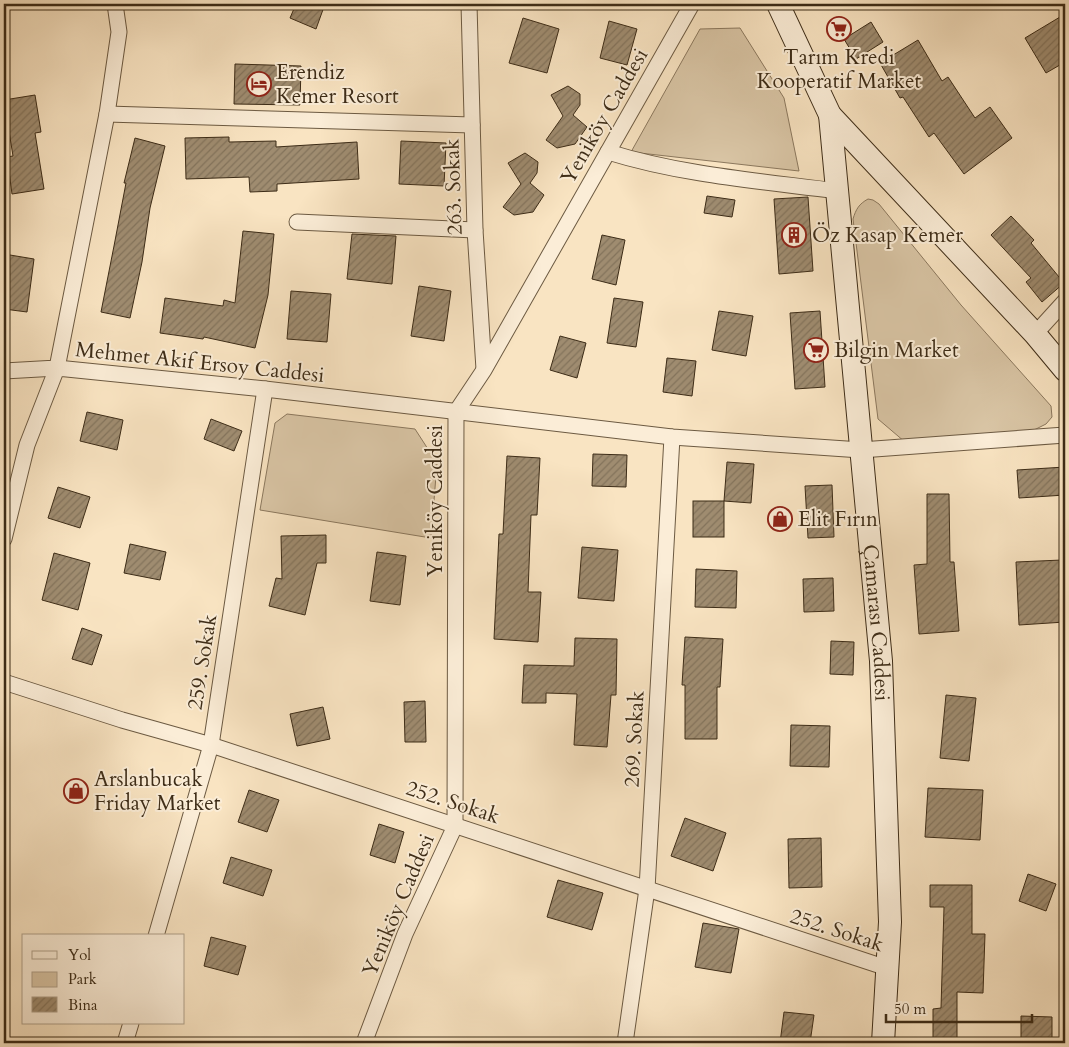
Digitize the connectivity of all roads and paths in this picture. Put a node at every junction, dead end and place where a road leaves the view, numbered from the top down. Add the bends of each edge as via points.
1 (115, 4) edge
2 (469, 4) edge
3 (692, 4) edge
4 (778, 4) edge
5 (107, 114) junction
6 (830, 115) junction
7 (472, 125) junction
8 (608, 152) junction
9 (837, 191) junction
10 (297, 222) dead end
11 (475, 230) junction
12 (1065, 301) edge
13 (1035, 334) junction
14 (57, 368) junction
15 (484, 370) junction
16 (1065, 370) edge
17 (4, 371) edge
18 (265, 389) junction
19 (456, 412) junction
20 (1065, 435) edge
21 (672, 437) junction
22 (861, 450) junction
23 (4, 539) edge
24 (4, 682) edge
25 (211, 745) junction
26 (455, 826) junction
27 (647, 889) junction
28 (157, 934) edge
29 (887, 968) junction
30 (131, 1024) edge
31 (126, 1043) edge
32 (364, 1043) edge
33 (625, 1043) edge
34 (883, 1043) edge

1 - 5 street via 119,32
2 - 7 street, 263. Sokak
3 - 8 street, Yeniköy Caddesi
4 - 6 street
5 - 7 street
5 - 14 street
6 - 9 street, Çamarası Caddesi
6 - 13 street
7 - 11 street, 263. Sokak
8 - 9 street via 692,173
8 - 15 street, Yeniköy Caddesi
9 - 22 street, Çamarası Caddesi
10 - 11 street
11 - 15 street, 263. Sokak
12 - 13 street
13 - 16 street
14 - 17 street
14 - 18 street, Mehmet Akif Ersoy Caddesi
14 - 23 street, Mehmet Akif Ersoy Caddesi via 27,446
15 - 19 street, Yeniköy Caddesi
18 - 19 street, Mehmet Akif Ersoy Caddesi
18 - 25 street, 259. Sokak
19 - 21 street, Mehmet Akif Ersoy Caddesi
19 - 26 street, Yeniköy Caddesi
20 - 22 street, Mehmet Akif Ersoy Caddesi
21 - 22 street, Mehmet Akif Ersoy Caddesi
21 - 27 street, 269. Sokak
22 - 29 street, Çamarası Caddesi via 881,661 890,922
24 - 25 street, 252. Sokak
25 - 26 street, 252. Sokak
25 - 28 street, 259. Sokak
26 - 27 street, 252. Sokak
26 - 32 street, Yeniköy Caddesi via 405,934
27 - 29 street, 252. Sokak
27 - 33 street, 269. Sokak
29 - 34 street, Çamarası Caddesi
30 - 31 street

